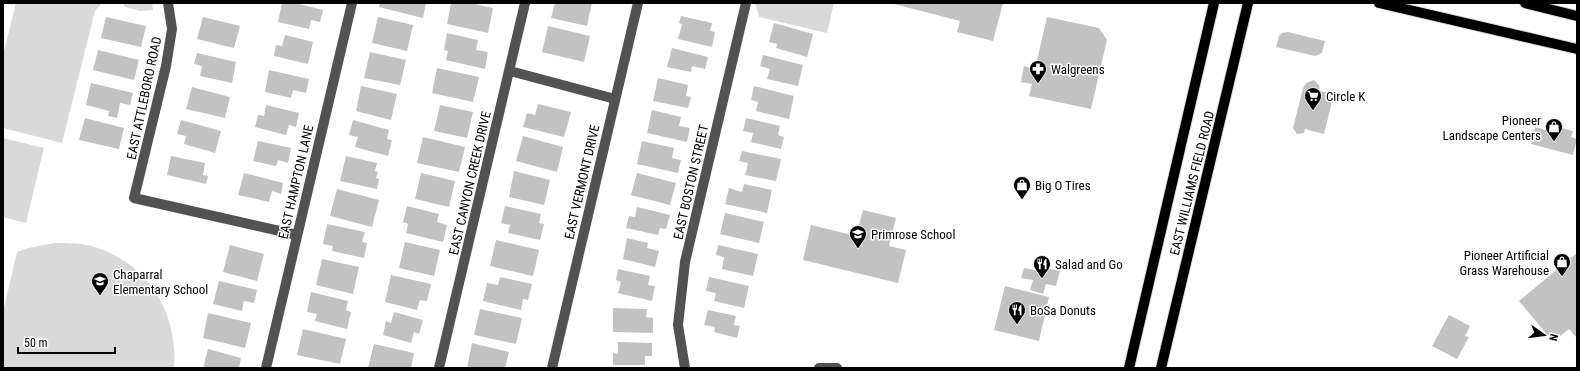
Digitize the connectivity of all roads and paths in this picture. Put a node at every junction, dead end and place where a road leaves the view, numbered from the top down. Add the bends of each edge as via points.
1 (168, 3) edge
2 (352, 3) edge
3 (525, 3) edge
4 (638, 3) edge
5 (746, 3) edge
6 (1214, 3) edge
7 (1248, 3) edge
8 (1379, 3) edge
9 (1525, 3) edge
10 (1577, 16) edge
11 (1577, 49) edge
12 (510, 71) junction
13 (615, 99) junction
14 (297, 236) junction
15 (266, 368) edge
16 (439, 368) edge
17 (552, 368) edge
18 (685, 368) edge
19 (819, 368) edge
20 (833, 368) edge
21 (836, 368) edge
22 (1129, 368) edge
23 (1161, 368) edge

1 - 14 street, EAST ATTLEBORO ROAD via 172,29 166,66 134,198
2 - 14 street, EAST HAMPTON LANE
3 - 12 street, EAST CANYON CREEK DRIVE
4 - 13 street, EAST VERMONT DRIVE
5 - 18 street, EAST BOSTON STREET via 685,262 678,325
6 - 22 main road, EAST WILLIAMS FIELD ROAD
7 - 23 main road, EAST WILLIAMS FIELD ROAD
8 - 11 main road
9 - 10 main road
12 - 13 street
12 - 16 street, EAST CANYON CREEK DRIVE
13 - 17 street, EAST VERMONT DRIVE
14 - 15 street, EAST HAMPTON LANE
19 - 20 street
20 - 21 street

